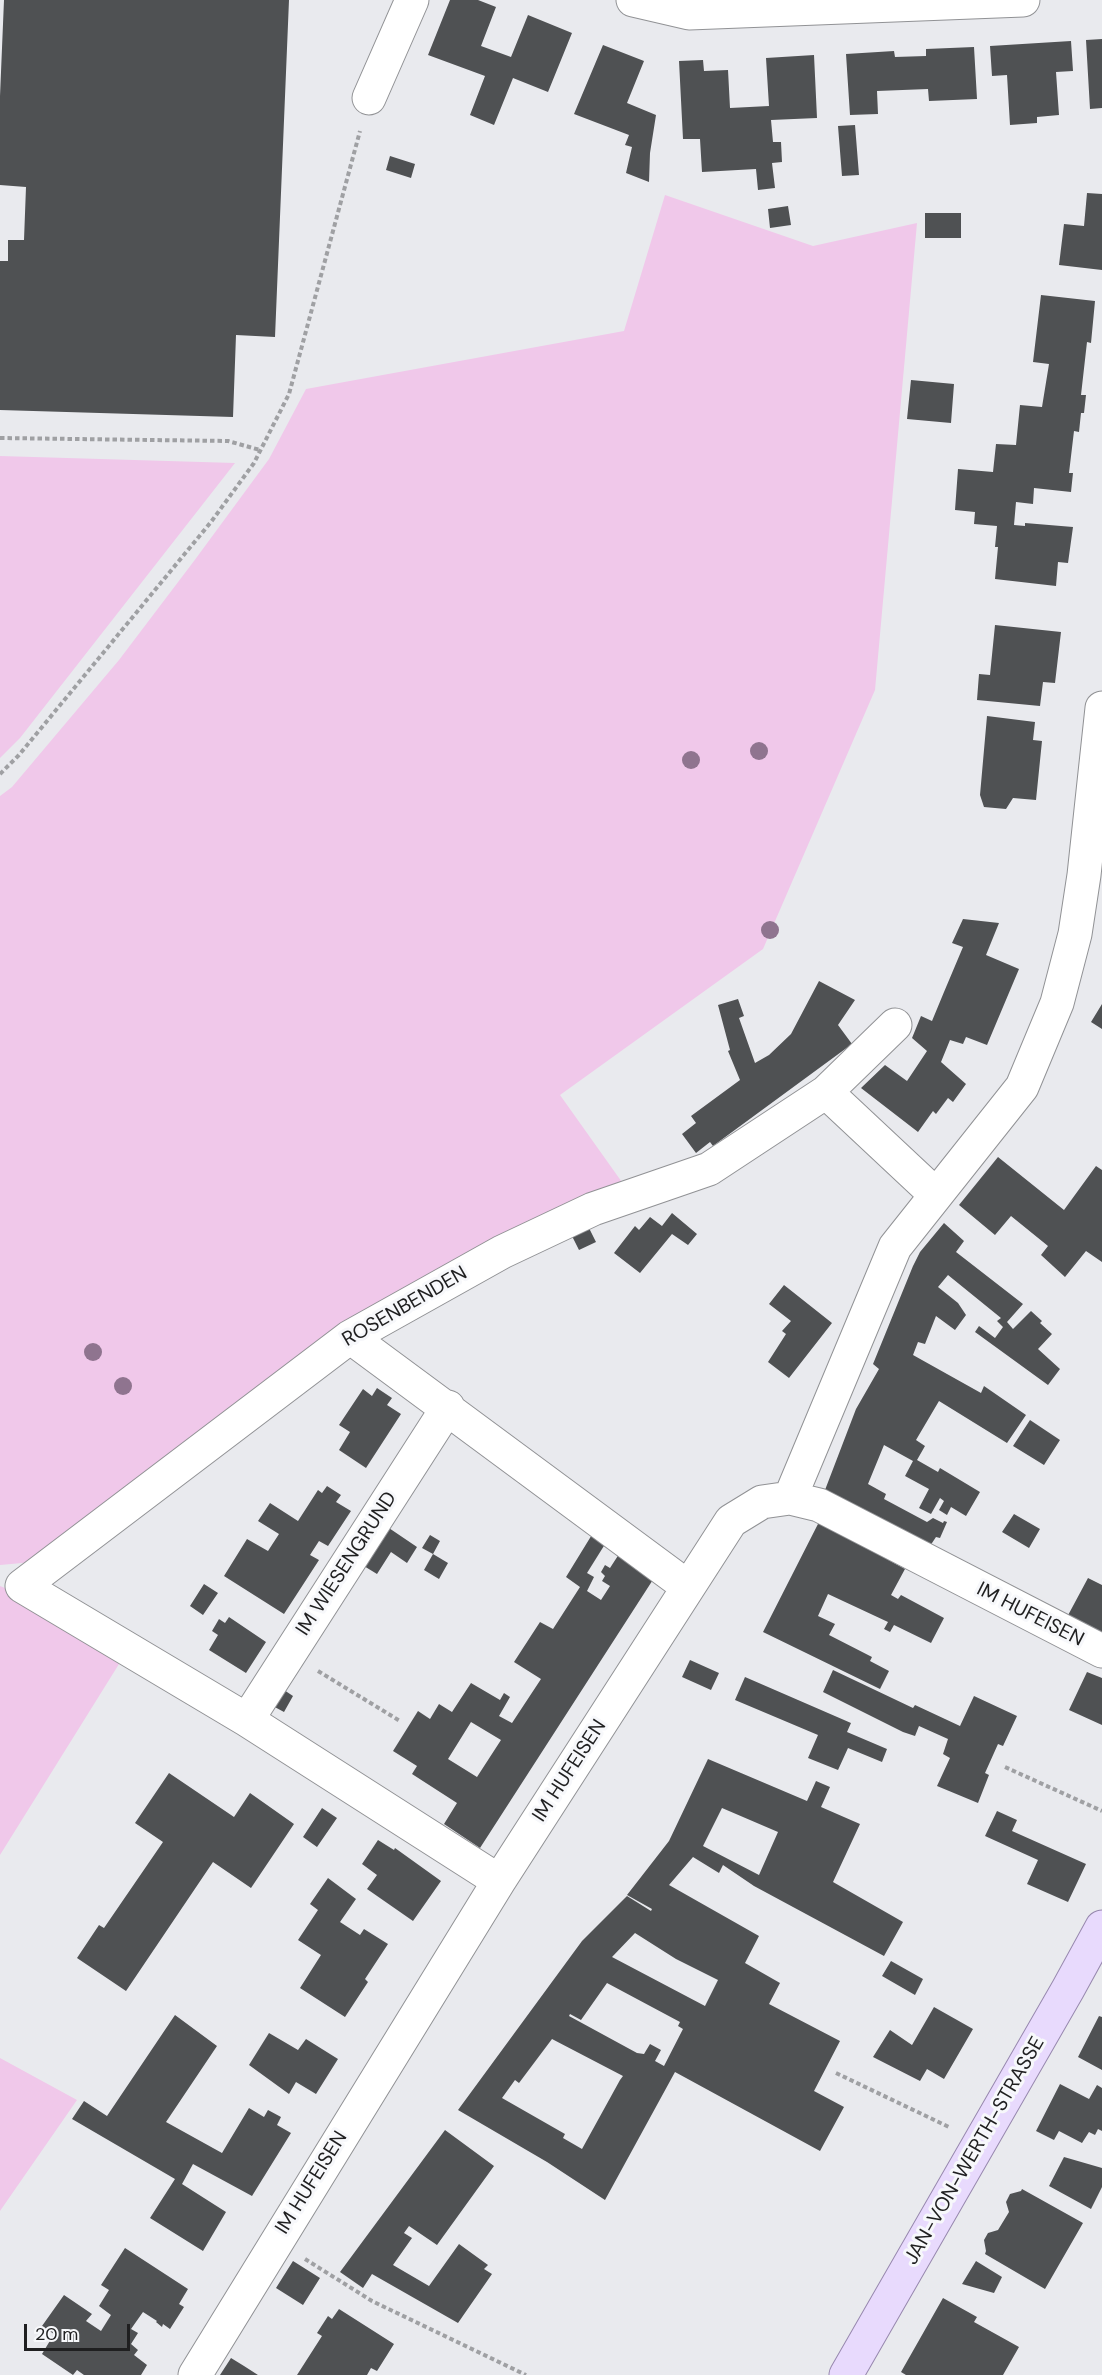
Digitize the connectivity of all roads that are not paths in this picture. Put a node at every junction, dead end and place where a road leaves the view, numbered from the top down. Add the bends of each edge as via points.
1 (412, 0) edge
2 (633, 0) edge
3 (1023, 0) edge
4 (369, 98) road end
5 (1102, 708) edge
6 (895, 1025) dead end
7 (826, 1092) junction
8 (936, 1195) junction
9 (350, 1337) junction
10 (448, 1407) junction
11 (790, 1498) junction
12 (688, 1587) junction
13 (1102, 1651) edge
14 (246, 1720) junction
15 (499, 1881) junction
16 (1102, 1927) edge
17 (195, 2375) edge
18 (846, 2375) edge

1 - 4 street
2 - 3 street via 689,13
5 - 8 street via 1081,895 1057,1003 1022,1087
6 - 7 street, ROSENBENDEN
7 - 8 street
7 - 9 street, ROSENBENDEN via 709,1168 593,1209 522,1242
8 - 11 street via 895,1248
9 - 10 street
9 - 14 street, ROSENBENDEN via 22,1586
10 - 12 street
10 - 14 street, IM WIESENGRUND
11 - 12 street, IM HUFEISEN via 762,1502 731,1521
11 - 13 street, IM HUFEISEN via 819,1505
12 - 15 street, IM HUFEISEN
14 - 15 street
15 - 17 street, IM HUFEISEN
16 - 18 main road, JAN-VON-WERTH-STRASSE

